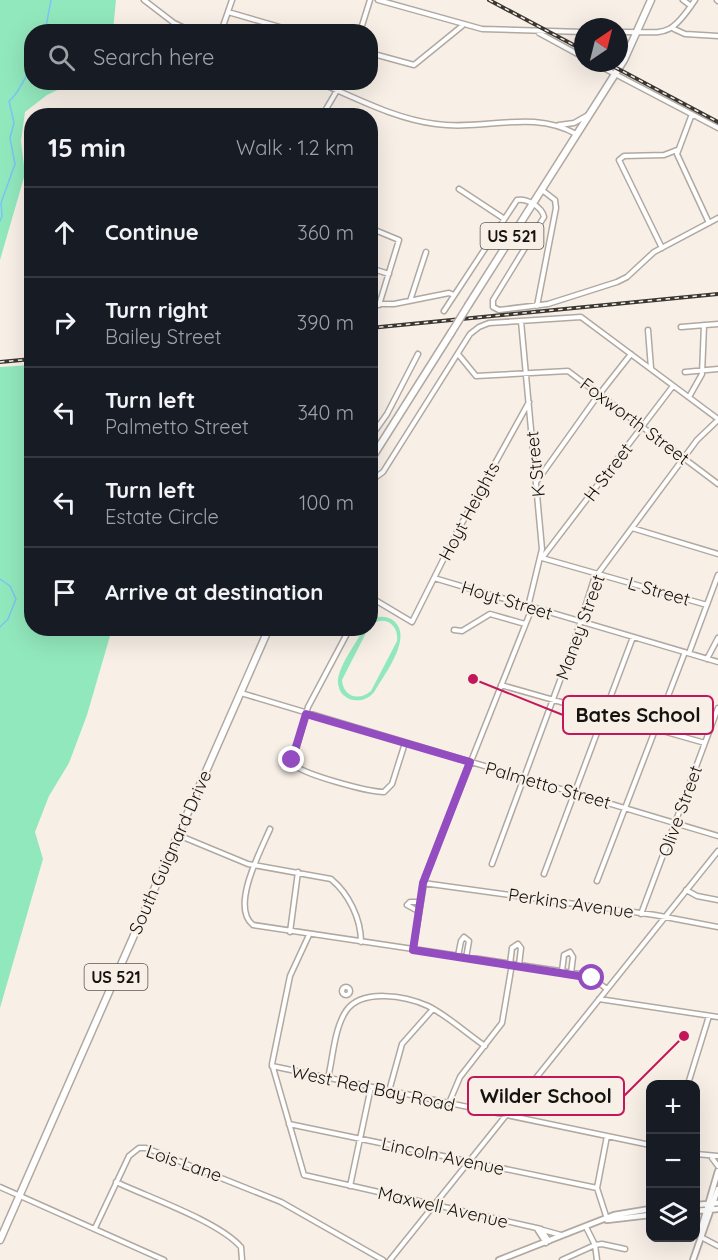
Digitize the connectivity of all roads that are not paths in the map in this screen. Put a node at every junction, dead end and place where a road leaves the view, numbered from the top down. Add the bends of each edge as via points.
1 (144, 0) edge
2 (232, 0) edge
3 (370, 0) edge
4 (378, 0) edge
5 (651, 0) edge
6 (683, 0) edge
7 (695, 0) edge
8 (692, 6) junction
9 (228, 12) junction
10 (176, 24) edge
11 (224, 24) edge
12 (269, 24) edge
13 (362, 24) edge
14 (463, 26) junction
15 (674, 29) junction
16 (537, 32) junction
17 (574, 32) edge
18 (628, 32) edge
19 (639, 32) junction
20 (718, 36) edge
21 (574, 52) edge
22 (378, 54) edge
23 (610, 72) edge
24 (614, 74) junction
25 (337, 90) joint
26 (327, 108) edge
27 (692, 114) junction
28 (588, 115) junction
29 (558, 125) junction
30 (718, 128) edge
31 (576, 134) junction
32 (677, 150) junction
33 (459, 189) dead end
34 (542, 190) junction
35 (533, 204) junction
36 (503, 218) junction
37 (718, 218) edge
38 (710, 223) junction
39 (378, 231) edge
40 (662, 248) junction
41 (426, 252) dead end
42 (378, 271) edge
43 (389, 274) junction
44 (454, 295) junction
45 (410, 301) junction
46 (379, 304) joint
47 (537, 306) junction
48 (444, 311) dead end
49 (521, 321) junction
50 (718, 324) edge
51 (704, 325) junction
52 (681, 327) dead end
53 (648, 330) dead end
54 (418, 354) dead end
55 (458, 354) junction
56 (632, 354) junction
57 (651, 368) junction
58 (718, 369) edge
59 (703, 370) junction
60 (526, 372) junction
61 (685, 372) dead end
62 (673, 386) junction
63 (600, 393) junction
64 (689, 397) junction
65 (529, 402) junction
66 (718, 419) edge
67 (643, 426) junction
68 (378, 427) edge
69 (378, 448) edge
70 (684, 458) junction
71 (378, 476) edge
72 (537, 482) junction
73 (718, 484) edge
74 (632, 528) junction
75 (718, 554) edge
76 (542, 558) junction
77 (597, 574) junction
78 (718, 575) edge
79 (434, 578) junction
80 (378, 602) edge
81 (707, 605) junction
82 (530, 607) junction
83 (581, 622) junction
84 (525, 624) junction
85 (454, 630) dead end
86 (265, 636) edge
87 (346, 636) edge
88 (633, 637) junction
89 (718, 638) edge
90 (687, 653) junction
91 (707, 659) junction
92 (718, 662) edge
93 (501, 685) junction
94 (240, 692) junction
95 (553, 700) junction
96 (718, 708) edge
97 (306, 714) junction
98 (605, 715) junction
99 (654, 728) junction
100 (405, 743) junction
101 (705, 743) junction
102 (470, 762) junction
103 (524, 778) junction
104 (574, 793) junction
105 (625, 808) junction
106 (675, 823) junction
107 (270, 829) dead end
108 (178, 835) junction
109 (718, 836) edge
110 (718, 851) edge
111 (492, 864) dead end
112 (255, 866) junction
113 (298, 872) junction
114 (544, 874) dead end
115 (597, 881) dead end
116 (423, 883) junction
117 (686, 890) junction
118 (718, 900) edge
119 (420, 902) junction
120 (418, 911) junction
121 (641, 914) junction
122 (664, 918) junction
123 (718, 927) edge
124 (290, 932) junction
125 (309, 935) junction
126 (360, 942) junction
127 (413, 950) junction
128 (458, 957) junction
129 (466, 958) junction
130 (511, 964) junction
131 (519, 965) junction
132 (562, 971) junction
133 (571, 973) junction
134 (608, 989) junction
135 (348, 994) dead end
136 (600, 999) junction
137 (355, 1003) junction
138 (433, 1009) junction
139 (710, 1016) junction
140 (718, 1017) edge
141 (484, 1046) junction
142 (272, 1066) junction
143 (328, 1078) junction
144 (689, 1080) edge
145 (371, 1087) junction
146 (389, 1091) junction
147 (449, 1103) junction
148 (506, 1115) junction
149 (289, 1124) junction
150 (607, 1136) junction
151 (360, 1139) junction
152 (646, 1144) edge
153 (700, 1155) edge
154 (718, 1156) edge
155 (711, 1158) junction
156 (469, 1161) junction
157 (718, 1166) edge
158 (718, 1171) edge
159 (116, 1182) junction
160 (350, 1186) junction
161 (0, 1187) edge
162 (597, 1188) junction
163 (718, 1189) edge
164 (20, 1195) junction
165 (713, 1203) edge
166 (434, 1205) junction
167 (712, 1209) edge
168 (646, 1210) edge
169 (646, 1216) edge
170 (607, 1220) junction
171 (586, 1227) junction
172 (95, 1228) junction
173 (539, 1229) junction
174 (565, 1236) junction
175 (701, 1237) junction
176 (0, 1240) edge
177 (548, 1242) junction
178 (595, 1245) junction
179 (718, 1246) edge
180 (625, 1249) dead end
181 (163, 1260) edge
182 (242, 1260) edge
183 (383, 1260) edge
184 (390, 1260) edge
185 (499, 1260) edge
186 (562, 1260) edge
187 (597, 1260) edge
188 (693, 1260) edge

1 - 10 street
2 - 9 street
3 - 13 street
4 - 14 street
5 - 19 highway, US 521
6 - 8 street
7 - 8 street
8 - 15 street
9 - 11 street
9 - 12 street
14 - 16 street
14 - 22 street via 414,65
15 - 19 street
15 - 20 street via 685,34
16 - 17 street
16 - 21 street
18 - 19 street
19 - 24 highway, US 521
23 - 24 street
24 - 27 street
24 - 28 highway, US 521
25 - 26 street
25 - 29 street via 433,124 476,126 536,120
27 - 30 street
27 - 32 street
28 - 29 street via 574,123
28 - 31 highway, US 521
29 - 31 street
31 - 34 highway, US 521
32 - 38 street via 680,165
32 - 40 street via 664,155 624,156 619,162
33 - 36 street
34 - 35 highway, US 521
34 - 47 street via 555,200 556,208
35 - 36 street via 517,200
35 - 47 street via 542,210 543,219 493,300 493,307 499,310
35 - 69 highway, US 521, bridge
36 - 44 street
37 - 38 street
38 - 40 street
39 - 43 street via 399,240
40 - 47 street via 625,279
41 - 45 street
42 - 43 street
43 - 46 street
44 - 45 street
44 - 48 street
45 - 46 street
49 - 55 street via 479,327
49 - 56 street via 581,317
49 - 60 street, K Street
50 - 51 street
51 - 52 street
51 - 59 street
53 - 57 street
54 - 68 street
55 - 60 street, Foxworth Street via 476,376
55 - 71 street
56 - 57 street
56 - 63 street
57 - 62 street
58 - 59 street
59 - 61 street
59 - 64 street
60 - 63 street, Foxworth Street via 566,370
60 - 65 street, K Street
62 - 64 street
62 - 67 street, H Street
63 - 67 street, Foxworth Street
63 - 72 street
64 - 66 street
65 - 72 street, K Street
65 - 79 street, Hoyt Heights
66 - 70 street, Maney Street
67 - 70 street, Foxworth Street
67 - 76 street, H Street
70 - 73 street, Foxworth Street
70 - 74 street, Maney Street
72 - 76 street, K Street
74 - 75 street
74 - 77 street, Maney Street
76 - 77 street, L Street
76 - 82 street, K Street
77 - 81 street, L Street
77 - 83 street, Maney Street
78 - 81 street
79 - 80 street, Hoyt Heights via 412,622
79 - 82 street, Hoyt Street
81 - 90 street
82 - 83 street, Hoyt Street
82 - 84 street, K Street
83 - 88 street, Hoyt Street
83 - 95 street, Maney Street
84 - 85 street via 490,614 462,631
84 - 93 street, K Street
86 - 94 highway, South Guignard Drive / US 521
87 - 97 street
88 - 90 street, Hoyt Street
88 - 98 street
89 - 91 street
90 - 91 street, Hoyt Street
90 - 99 street
91 - 92 street, Hoyt Street
93 - 95 street
93 - 102 street, K Street
94 - 97 street, Palmetto Street
94 - 108 highway, South Guignard Drive / US 521
95 - 98 street
95 - 103 street, Maney Street
96 - 101 street, Olive Street
97 - 100 street, Palmetto Street
97 - 100 street via 292,758 294,765 367,790 388,790
98 - 99 street
98 - 104 street
99 - 101 street
99 - 105 street
100 - 102 street, Palmetto Street
101 - 106 street, Olive Street
102 - 103 street, Palmetto Street
102 - 116 street, K Street
103 - 104 street, Palmetto Street
103 - 111 street, Maney Street
104 - 105 street, Palmetto Street
104 - 114 street
105 - 106 street, Palmetto Street
105 - 115 street
106 - 109 street, Palmetto Street
106 - 121 street, Olive Street
107 - 112 street
108 - 112 street
108 - 164 highway, South Guignard Drive / US 521
110 - 117 street
112 - 113 street
112 - 124 street via 245,899 248,921
113 - 124 street
113 - 126 street via 324,876 337,884 359,919
116 - 119 street, K Street
116 - 121 street, Perkins Avenue
117 - 118 street
117 - 122 street
119 - 120 street
119 - 120 street via 407,905
120 - 127 street
121 - 122 street, Perkins Avenue
122 - 123 street, Perkins Avenue
122 - 134 street
124 - 125 street
125 - 126 street
125 - 142 street via 290,976
126 - 127 street
127 - 128 street
128 - 129 street
128 - 129 street via 464,937 469,941
129 - 130 street
130 - 131 street
130 - 131 street via 513,948 518,944
130 - 141 street via 504,1019
131 - 132 street
132 - 133 street
132 - 133 street via 565,954 570,952
133 - 134 street via 592,978
134 - 136 street
135 - 137 street
136 - 139 street
136 - 148 street
137 - 138 street via 381,996
137 - 143 street via 342,1021
138 - 141 street
138 - 146 street via 402,1044
139 - 140 street
139 - 144 street
141 - 147 street via 455,1084
142 - 143 street, West Red Bay Road
142 - 149 street
143 - 145 street, West Red Bay Road
145 - 146 street, West Red Bay Road
145 - 151 street
146 - 147 street, West Red Bay Road
147 - 148 street, West Red Bay Road
148 - 150 street, West Red Bay Road
148 - 156 street
149 - 151 street, Lincoln Avenue
149 - 160 street, Maxwell Avenue via 304,1175
150 - 152 street, West Red Bay Road
150 - 162 street
151 - 156 street, Lincoln Avenue
151 - 160 street
153 - 155 street
154 - 155 street
155 - 157 street
156 - 162 street, Lincoln Avenue
156 - 166 street
158 - 165 main road
159 - 172 street, Lois Lane
159 - 182 street via 231,1239 241,1248
159 - 183 street, Lois Lane via 129,1156 136,1149 146,1148 281,1202
160 - 166 street, Maxwell Avenue
161 - 164 street
162 - 170 street
163 - 165 main road
164 - 172 street
164 - 176 highway, South Guignard Drive / US 521
165 - 167 main road
166 - 173 street, Maxwell Avenue
166 - 184 street
167 - 175 main road
168 - 170 main road via 614,1215
169 - 170 main road
170 - 171 main road
171 - 174 main road
171 - 178 street
172 - 181 street
173 - 174 street, Maxwell Avenue
173 - 177 street
174 - 177 main road
175 - 179 street
175 - 188 main road
177 - 185 main road
178 - 180 street
178 - 186 street
178 - 187 street

